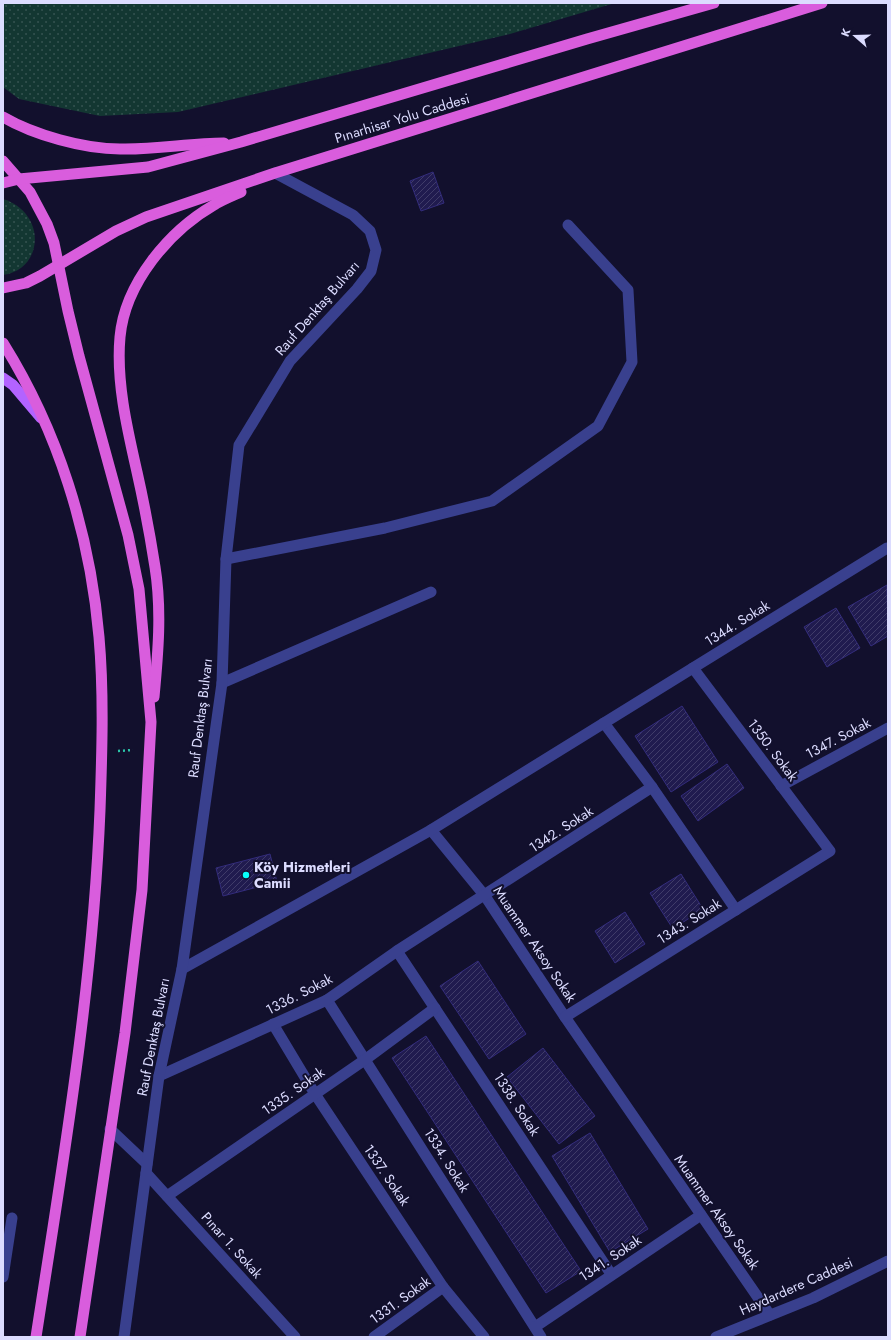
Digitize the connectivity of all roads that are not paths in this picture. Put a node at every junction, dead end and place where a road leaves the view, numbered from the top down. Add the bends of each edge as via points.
1 (714, 3) edge
2 (822, 3) edge
3 (3, 117) edge
4 (241, 142) junction
5 (3, 161) edge
6 (275, 173) junction
7 (19, 179) junction
8 (3, 183) edge
9 (568, 225) dead end
10 (59, 264) junction
11 (3, 288) edge
12 (3, 343) edge
13 (3, 378) edge
14 (45, 422) junction
15 (887, 548) dead end
16 (226, 559) junction
17 (432, 592) dead end
18 (693, 668) junction
19 (222, 683) junction
20 (151, 722) junction
21 (604, 723) junction
22 (888, 728) edge
23 (781, 786) junction
24 (652, 787) junction
25 (431, 830) junction
26 (830, 851) joint
27 (485, 896) junction
28 (736, 910) junction
29 (397, 951) junction
30 (182, 970) junction
31 (327, 1000) junction
32 (435, 1008) junction
33 (565, 1017) junction
34 (273, 1024) junction
35 (366, 1059) junction
36 (159, 1076) junction
37 (315, 1094) junction
38 (110, 1129) junction
39 (147, 1169) junction
40 (167, 1196) junction
41 (701, 1215) junction
42 (12, 1218) dead end
43 (888, 1261) edge
44 (611, 1274) junction
45 (3, 1277) edge
46 (443, 1287) junction
47 (770, 1315) junction
48 (535, 1327) junction
49 (36, 1337) edge
50 (80, 1337) edge
51 (124, 1337) edge
52 (295, 1337) edge
53 (374, 1337) edge
54 (484, 1337) edge
55 (541, 1337) edge
56 (716, 1337) edge

1 - 4 highway, Pınarhisar Yolu Caddesi
2 - 6 highway, Pınarhisar Yolu Caddesi
3 - 4 highway via 49,136 85,145 120,149
4 - 7 highway, Pınarhisar Yolu Caddesi via 148,167
5 - 7 highway, Rauf Denktaş Bulvarı
6 - 10 highway, Pınarhisar Yolu Caddesi via 146,217
6 - 16 street, Rauf Denktaş Bulvarı via 353,215 370,231 376,250 371,271 290,361 239,445
6 - 20 highway via 214,205 179,232 160,250 144,272 125,313 120,336 122,391 155,569 158,604 159,652
7 - 8 highway, Pınarhisar Yolu Caddesi
7 - 10 highway, Rauf Denktaş Bulvarı via 30,192 47,224
9 - 16 street via 628,290 632,362 598,426 492,500 385,528
10 - 11 highway, Pınarhisar Yolu Caddesi via 26,282
10 - 20 highway, Rauf Denktaş Bulvarı via 79,356 128,535 139,589
12 - 14 highway
13 - 14 main road via 13,385
14 - 49 highway via 66,475 93,592 99,637 102,751 97,881 86,988
15 - 18 street, 1344. Sokak
16 - 19 street, Rauf Denktaş Bulvarı
17 - 19 street
18 - 21 street, 1344. Sokak
18 - 23 street, 1350. Sokak
19 - 30 street, Rauf Denktaş Bulvarı
20 - 38 highway, Rauf Denktaş Bulvarı via 142,890 125,1033
21 - 24 street
21 - 25 street, 1344. Sokak
22 - 23 street, 1347. Sokak
23 - 26 street, 1350. Sokak
24 - 27 street, 1342. Sokak
24 - 28 street
25 - 27 street, Muammer Aksoy Sokak
25 - 30 street
26 - 28 street, 1343. Sokak
27 - 29 street, 1336. Sokak
27 - 33 street, Muammer Aksoy Sokak
28 - 33 street, 1343. Sokak
29 - 31 street, 1336. Sokak
29 - 32 street, 1338. Sokak
30 - 36 street, Rauf Denktaş Bulvarı
31 - 34 street, 1336. Sokak
31 - 35 street, 1334. Sokak
32 - 35 street, 1335. Sokak
32 - 44 street, 1338. Sokak
33 - 41 street, Muammer Aksoy Sokak
34 - 36 street, 1336. Sokak
34 - 37 street, 1337. Sokak
35 - 37 street, 1335. Sokak
35 - 48 street, 1334. Sokak
36 - 39 street, Rauf Denktaş Bulvarı
37 - 40 street, 1335. Sokak
37 - 46 street, 1337. Sokak
38 - 39 street, Pınar 1. Sokak
38 - 50 highway, Rauf Denktaş Bulvarı
39 - 40 street, Pınar 1. Sokak
39 - 51 street, Rauf Denktaş Bulvarı
40 - 52 street, Pınar 1. Sokak
41 - 44 street, 1341. Sokak
41 - 47 street, Muammer Aksoy Sokak
42 - 45 street
43 - 47 street, Haydardere Caddesi via 813,1298
44 - 48 street, 1341. Sokak
46 - 53 street, 1331. Sokak
46 - 54 street, 1337. Sokak
47 - 56 street, Haydardere Caddesi
48 - 55 street, 1334. Sokak

